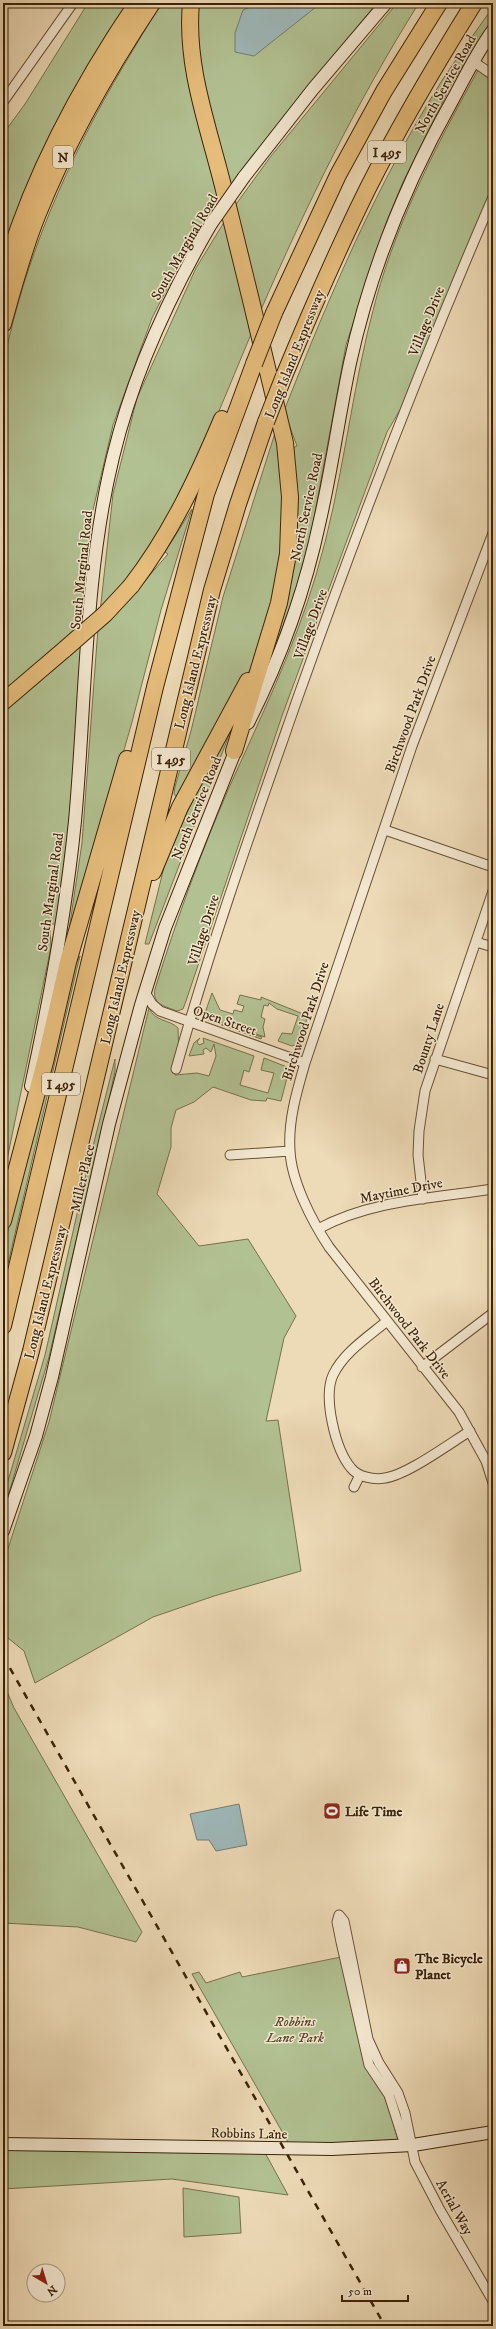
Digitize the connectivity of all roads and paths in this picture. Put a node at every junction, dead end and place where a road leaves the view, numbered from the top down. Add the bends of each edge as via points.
1 (73, 3) edge
2 (137, 3) edge
3 (152, 3) edge
4 (191, 3) edge
5 (386, 3) edge
6 (439, 3) edge
7 (474, 3) edge
8 (486, 3) edge
9 (493, 30) edge
10 (440, 57) junction
11 (474, 62) junction
12 (493, 75) edge
13 (3, 102) edge
14 (493, 197) edge
15 (3, 278) edge
16 (3, 324) edge
17 (232, 408) junction
18 (493, 533) edge
19 (263, 653) junction
20 (155, 687) junction
21 (3, 702) edge
22 (234, 751) junction
23 (384, 830) junction
24 (493, 867) edge
25 (493, 891) edge
26 (476, 942) junction
27 (493, 947) edge
28 (121, 974) junction
29 (145, 992) junction
30 (189, 1022) junction
31 (435, 1059) junction
32 (305, 1063) junction
33 (176, 1069) dead end
34 (493, 1075) edge
35 (290, 1151) junction
36 (230, 1156) dead end
37 (493, 1189) edge
38 (423, 1199) junction
39 (3, 1216) edge
40 (3, 1221) edge
41 (318, 1229) junction
42 (493, 1313) edge
43 (387, 1321) junction
44 (3, 1326) edge
45 (422, 1367) junction
46 (470, 1431) junction
47 (3, 1453) edge
48 (360, 1474) junction
49 (493, 1483) edge
50 (354, 1487) dead end
51 (3, 1531) edge
52 (493, 2132) edge
53 (3, 2144) edge
54 (409, 2145) junction
55 (493, 2301) edge

1 - 13 street
2 - 15 highway, N via 94,69 61,130 26,210
3 - 16 highway, N via 95,92 73,134 36,218
4 - 19 highway via 190,47 197,89 224,190 286,450 290,497 288,554 279,604
5 - 39 main road, South Marginal Road, bridge via 313,89 244,177 211,224 178,282 152,337 130,396 113,457 102,514 90,613 76,813 64,912 51,994
6 - 17 highway, I 495, bridge via 384,91 338,175
7 - 10 highway, Long Island Expressway / I 495
8 - 10 highway
9 - 11 main road, North Service Road
10 - 28 highway, Long Island Expressway / I 495, bridge via 367,190 323,282 266,422 212,590
11 - 12 street
11 - 22 main road, North Service Road via 427,146 380,259 350,363 320,521 303,588 283,646
14 - 30 street, Village Drive via 414,386 358,530 238,866
17 - 20 highway, I 495 via 206,494
17 - 21 highway, bridge via 174,523 155,555 131,586 105,614
18 - 23 street, Birchwood Park Drive via 415,738
19 - 22 highway
19 - 28 highway via 180,807 153,873
20 - 40 highway via 140,715 70,955
20 - 44 highway, I 495
22 - 29 main road, North Service Road via 165,928
23 - 24 street
23 - 32 street, Birchwood Park Drive
25 - 26 street, Bounty Lane
26 - 27 street
26 - 31 street, Bounty Lane
28 - 47 highway, Long Island Expressway / I 495 via 31,1351
29 - 30 street, Open Street via 152,1004 160,1010
29 - 51 main road, Miller Place via 109,1124 52,1377 36,1436
30 - 32 street, Open Street
30 - 33 street, Village Drive
31 - 34 street
31 - 38 street, Bounty Lane via 425,1091 419,1131 418,1155
32 - 35 street, Birchwood Park Drive via 294,1100
35 - 36 street
35 - 41 street, Birchwood Park Drive via 300,1190
37 - 38 street, Maytime Drive
38 - 41 street, Maytime Drive via 351,1214
41 - 43 street, Birchwood Park Drive
42 - 45 street
43 - 45 street, Birchwood Park Drive
43 - 48 street via 341,1360 329,1394 342,1453 351,1469
45 - 46 street, Birchwood Park Drive
46 - 48 street via 400,1473 385,1478 369,1478
46 - 49 street, Birchwood Park Drive via 486,1461
48 - 50 street
52 - 54 main road, Robbins Lane
53 - 54 main road, Robbins Lane via 332,2149
54 - 54 street via 398,2093 379,2063 368,2039 344,1921 339,1915 337,1922 369,2065 389,2096
54 - 55 street, Aerial Way via 440,2210

